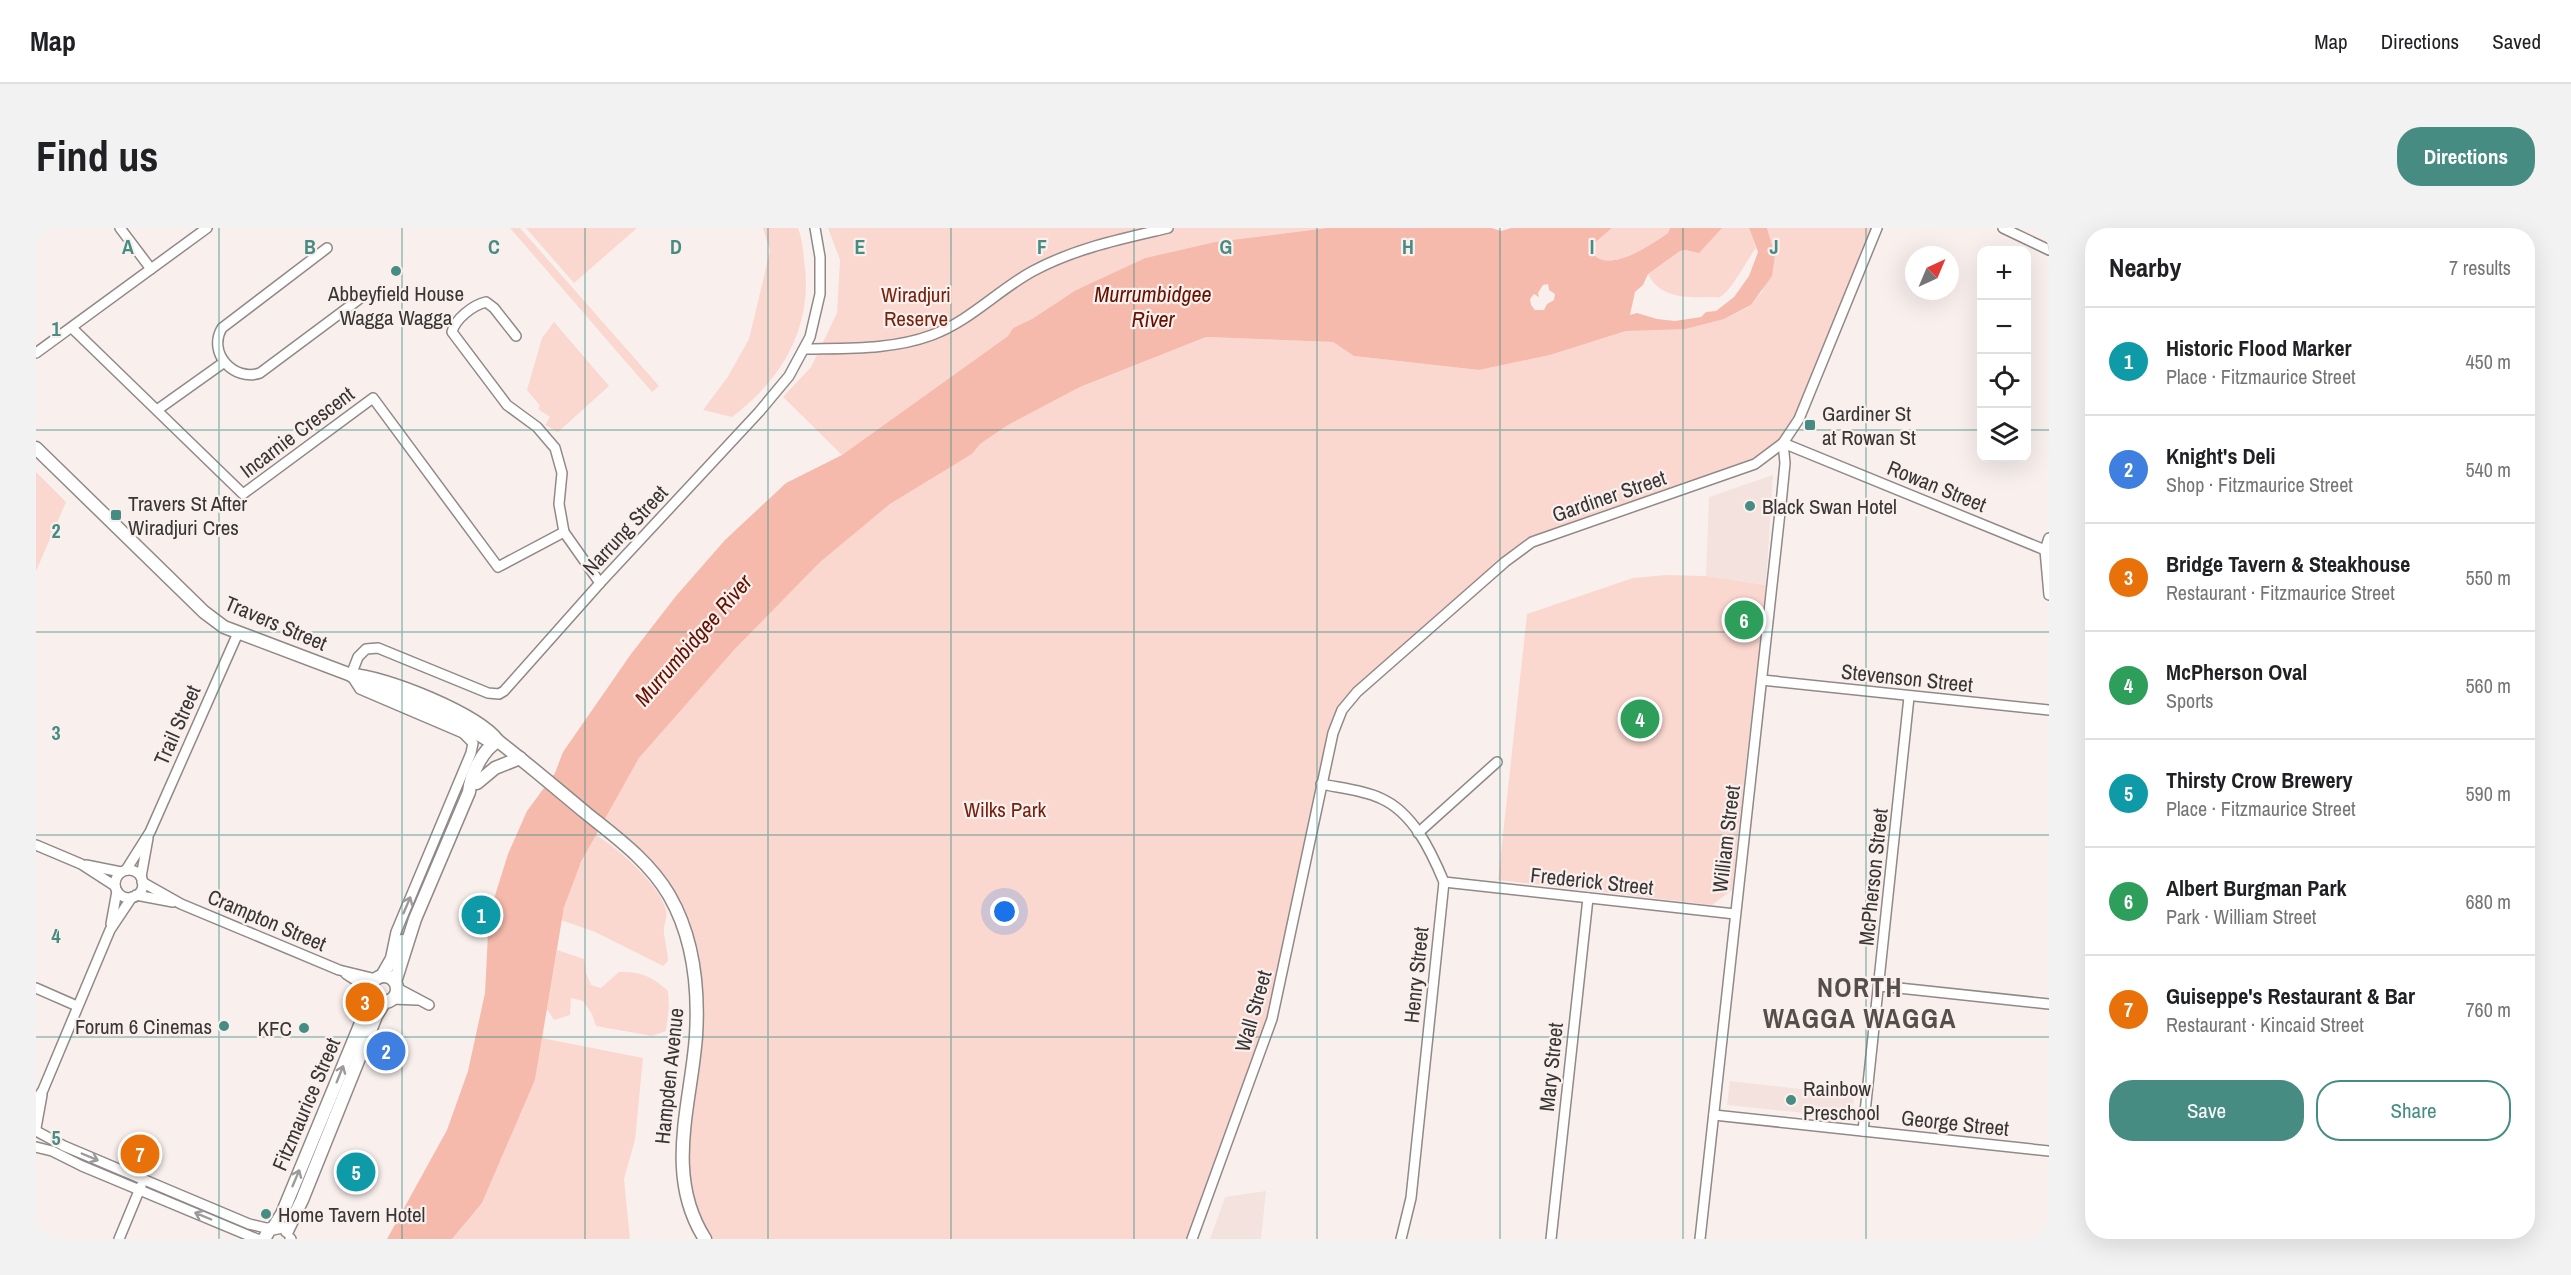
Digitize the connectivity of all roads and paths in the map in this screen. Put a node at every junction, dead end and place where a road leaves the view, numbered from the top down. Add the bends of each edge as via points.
1 (120, 228) edge
2 (207, 228) edge
3 (815, 228) edge
4 (1168, 228) edge
5 (1877, 228) edge
6 (2003, 228) edge
7 (327, 248) dead end
8 (2049, 250) edge
9 (151, 269) junction
10 (362, 297) dead end
11 (72, 328) junction
12 (516, 336) dead end
13 (805, 349) junction
14 (36, 353) edge
15 (223, 363) junction
16 (157, 410) junction
17 (1783, 443) junction
18 (36, 448) edge
19 (564, 532) junction
20 (2049, 538) edge
21 (2044, 550) junction
22 (600, 583) junction
23 (2049, 595) edge
24 (238, 633) junction
25 (351, 675) junction
26 (1762, 680) junction
27 (1909, 697) junction
28 (2049, 710) edge
29 (498, 741) junction
30 (473, 743) joint
31 (524, 761) junction
32 (1497, 762) dead end
33 (1321, 784) junction
34 (473, 788) junction
35 (150, 832) junction
36 (1418, 833) junction
37 (36, 845) edge
38 (81, 864) junction
39 (124, 871) junction
40 (141, 879) junction
41 (1444, 882) junction
42 (116, 889) junction
43 (134, 896) junction
44 (1588, 898) junction
45 (181, 904) junction
46 (1735, 914) junction
47 (415, 919) junction
48 (110, 930) junction
49 (391, 961) junction
50 (376, 985) junction
51 (1880, 986) junction
52 (36, 988) edge
53 (392, 993) junction
54 (426, 1003) dead end
55 (2049, 1004) edge
56 (78, 1006) junction
57 (43, 1090) junction
58 (36, 1101) edge
59 (1714, 1115) junction
60 (37, 1129) edge
61 (322, 1130) junction
62 (1863, 1131) junction
63 (36, 1142) edge
64 (36, 1147) edge
65 (2049, 1151) edge
66 (144, 1179) junction
67 (139, 1190) junction
68 (270, 1232) edge
69 (290, 1237) edge
70 (119, 1239) edge
71 (257, 1239) edge
72 (705, 1239) edge
73 (1192, 1239) edge
74 (1401, 1239) edge
75 (1551, 1239) edge
76 (1700, 1239) edge

1 - 9 street
2 - 9 street
3 - 13 street, Narrung Street via 820,294
4 - 13 street via 1074,252 1019,280 957,323 921,339 863,348
5 - 17 street, Gardiner Street via 1806,403
6 - 8 street
7 - 15 street via 222,328 217,341
9 - 11 street
10 - 15 street via 260,374 239,375
11 - 14 street
11 - 16 street, Incarnie Crescent
12 - 19 street via 486,303 454,323 452,332 507,405 537,427 555,448 562,472 559,504
13 - 22 street, Narrung Street via 773,397
15 - 16 street
16 - 19 street, Incarnie Crescent via 243,494 373,398 498,567
17 - 21 street, Rowan Street
17 - 26 street, William Street via 1785,463
17 - 33 street, Gardiner Street via 1740,470 1547,535 1520,550 1349,700 1337,721
18 - 24 main road, Travers Street via 204,612
19 - 22 street
20 - 21 street
21 - 23 street
22 - 25 street, Narrung Street via 499,694 378,648 363,650
24 - 25 main road, Travers Street
24 - 35 street, Trail Street
25 - 29 main road, Travers Street via 366,676 466,715 490,730
25 - 30 street, Travers Street via 360,689 463,733
26 - 27 street, Stevenson Street
26 - 46 street, William Street
27 - 28 street, Stevenson Street
27 - 51 street, McPherson Street
29 - 31 main road, Travers Street
29 - 34 main road, Fitzmaurice Street via 490,746 471,779
49 -> 30 street, Fitzmaurice Street via 396,932
31 - 34 main road via 495,768
31 - 72 main road, Hampden Avenue via 640,857 668,894 689,940 696,987 696,1036 681,1157 688,1204
32 - 36 street
33 - 36 street via 1378,797 1396,807
33 - 73 street, Wall Street via 1272,1019
34 - 47 main road, Fitzmaurice Street
35 - 39 street, Trail Street
35 - 40 street, Trail Street
36 - 41 street
37 - 38 street
38 - 39 street
38 - 42 street
39 - 40 street via 134,871
39 - 42 street via 116,878
40 - 43 street via 141,889
40 - 45 street, Crampton Street
41 - 44 street, Frederick Street
41 - 74 street, Henry Street via 1411,1198
42 - 43 street via 124,896
42 - 48 street
43 - 45 street, Crampton Street
43 - 48 street
44 - 46 street, Frederick Street
44 - 75 street, Mary Street
45 - 50 street, Crampton Street
46 - 59 street, William Street
47 - 49 main road, Fitzmaurice Street
47 - 53 main road, Fitzmaurice Street
48 - 56 street
49 - 50 main road, Fitzmaurice Street
50 - 53 main road via 378,999
50 - 53 main road via 389,977
61 -> 50 main road, Fitzmaurice Street
51 - 55 street
51 - 62 street, McPherson Street
52 - 56 street
53 - 54 street
53 - 61 main road, Fitzmaurice Street via 376,1016
56 - 57 street
57 - 58 street
57 - 60 street
59 - 62 street, George Street
59 - 76 street, William Street
60 - 63 street
60 -> 66 street via 64,1146
68 -> 61 main road, Fitzmaurice Street
61 - 69 main road, Fitzmaurice Street
62 - 65 street, George Street
64 - 67 street
66 - 67 street
66 - 68 street
67 - 70 street
71 -> 67 street
68 - 69 main road via 281,1227

